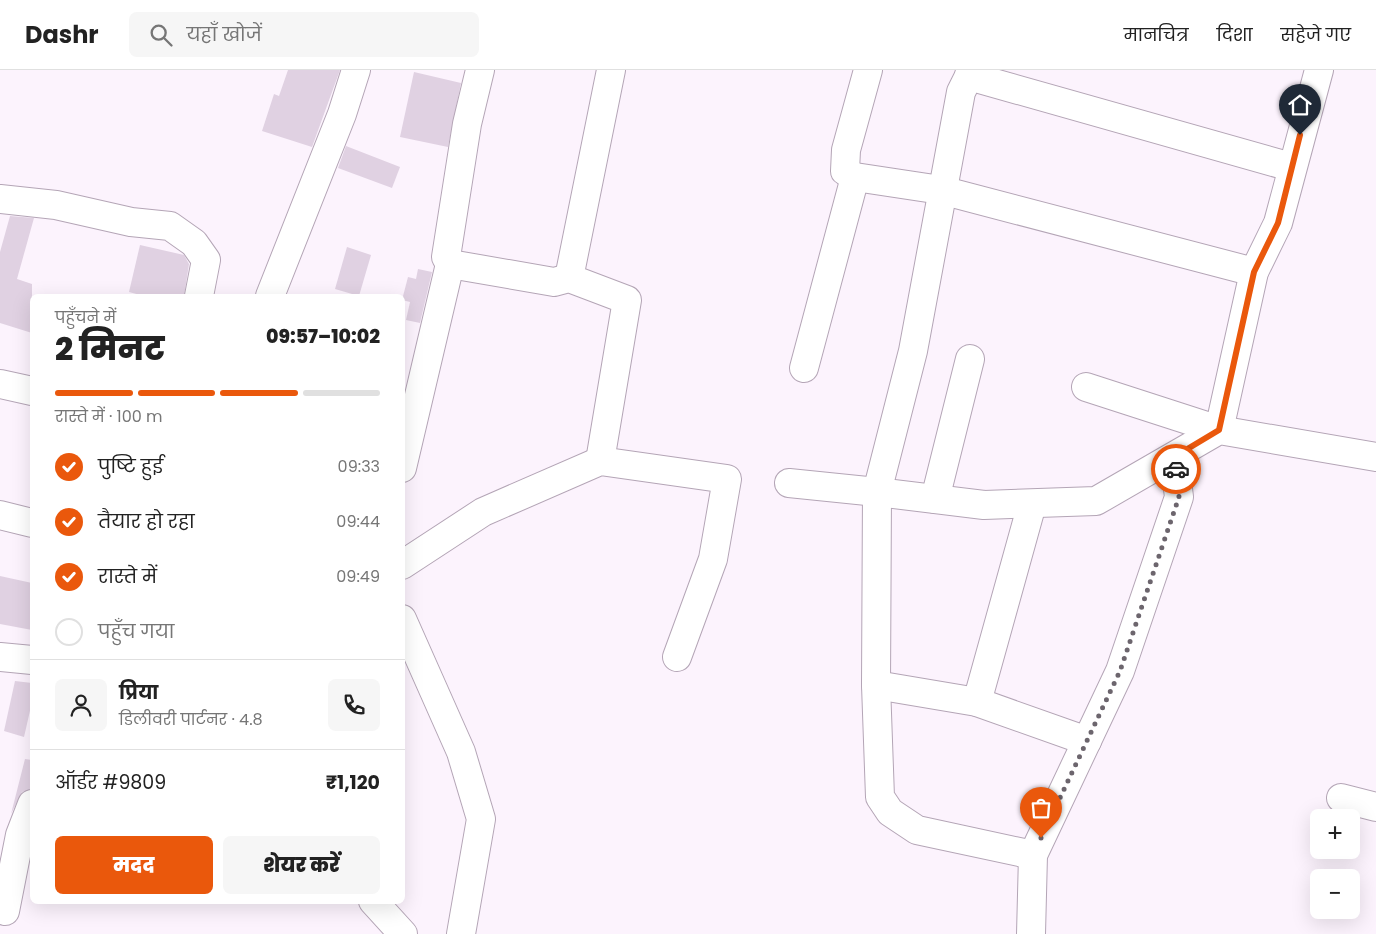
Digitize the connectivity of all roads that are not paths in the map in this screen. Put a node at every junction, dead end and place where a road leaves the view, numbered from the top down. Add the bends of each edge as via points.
1 (356, 70) edge
2 (480, 70) edge
3 (611, 70) edge
4 (868, 70) edge
5 (1319, 70) edge
6 (970, 73) edge
7 (1291, 167) junction
8 (855, 177) junction
9 (942, 190) junction
10 (0, 199) edge
11 (450, 264) junction
12 (1254, 272) junction
13 (569, 278) junction
14 (199, 294) edge
15 (271, 294) edge
16 (970, 359) dead end
17 (804, 368) dead end
18 (0, 384) edge
19 (1086, 387) dead end
20 (30, 391) edge
21 (1219, 430) junction
22 (405, 455) edge
23 (1174, 457) junction
24 (1376, 457) edge
25 (600, 462) junction
26 (789, 483) dead end
27 (877, 492) junction
28 (936, 499) junction
29 (1032, 504) junction
30 (0, 515) edge
31 (30, 522) edge
32 (405, 563) edge
33 (405, 625) edge
34 (0, 657) edge
35 (677, 658) dead end
36 (30, 660) edge
37 (876, 684) junction
38 (977, 702) junction
39 (1087, 741) junction
40 (1341, 798) dead end
41 (1376, 807) edge
42 (30, 809) edge
43 (1033, 855) junction
44 (376, 904) edge
45 (5, 911) dead end
46 (403, 934) edge
47 (461, 934) edge
48 (1031, 934) edge

1 - 15 street via 342,114
2 - 11 street via 467,124 446,257
3 - 13 street
4 - 8 street via 846,150 845,170
5 - 7 street
6 - 7 street
6 - 9 street via 961,92
7 - 12 street via 1278,223
8 - 9 street
8 - 17 street
9 - 12 street
9 - 27 street via 913,351
10 - 14 street via 56,205 131,222 170,226 194,243 206,260
11 - 13 street via 554,282
11 - 22 street
12 - 21 street
13 - 25 street via 627,300
16 - 28 street
18 - 20 street
19 - 21 street
21 - 23 street
21 - 24 street
23 - 29 street via 1096,501
23 - 39 street via 1179,497 1120,671
25 - 32 street via 483,512
25 - 35 street via 727,479 713,560
26 - 27 street
27 - 28 street
27 - 37 street
28 - 29 street via 984,505
29 - 38 street
30 - 31 street
33 - 47 street via 460,752 481,819
34 - 36 street
37 - 38 street
37 - 43 street via 880,798 890,812 917,830
38 - 39 street
39 - 43 street
40 - 41 street
42 - 45 street via 20,835
43 - 48 street
44 - 46 street

